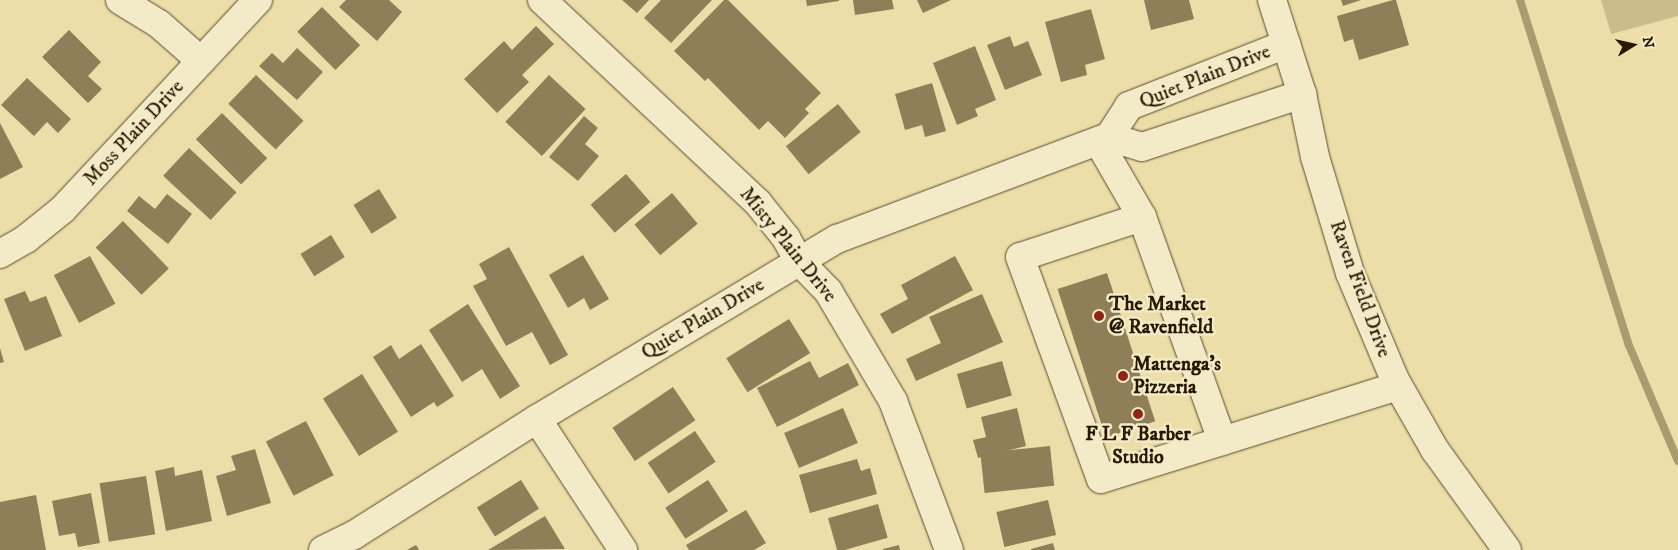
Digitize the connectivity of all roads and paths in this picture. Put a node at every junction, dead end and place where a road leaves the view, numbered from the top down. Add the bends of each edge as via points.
1 (120, 0) edge
2 (258, 0) edge
3 (542, 0) edge
4 (1272, 0) edge
5 (1286, 44) junction
6 (202, 61) junction
7 (1302, 94) junction
8 (1104, 139) junction
9 (1142, 216) junction
10 (0, 254) edge
11 (799, 261) junction
12 (1398, 386) junction
13 (537, 419) junction
14 (1222, 441) junction
15 (323, 550) edge
16 (623, 550) edge
17 (949, 550) edge
18 (1508, 550) edge

1 - 6 street via 159,24
2 - 6 street, Moss Plain Drive
3 - 11 street, Misty Plain Drive via 758,203 786,238
4 - 5 street, Raven Field Drive
5 - 7 street, Raven Field Drive
5 - 8 street, Quiet Plain Drive via 1129,106
6 - 10 street, Moss Plain Drive via 62,210 26,239
7 - 8 street via 1142,147
7 - 12 street, Raven Field Drive via 1315,157 1350,273
8 - 9 street
8 - 11 street, Quiet Plain Drive via 837,240
9 - 14 street
9 - 14 street via 1020,257 1101,479
11 - 13 street, Quiet Plain Drive
11 - 17 street, Misty Plain Drive via 828,291 893,401
12 - 14 street
12 - 18 street, Raven Field Drive via 1435,450
13 - 15 street, Quiet Plain Drive via 401,507
13 - 16 street

